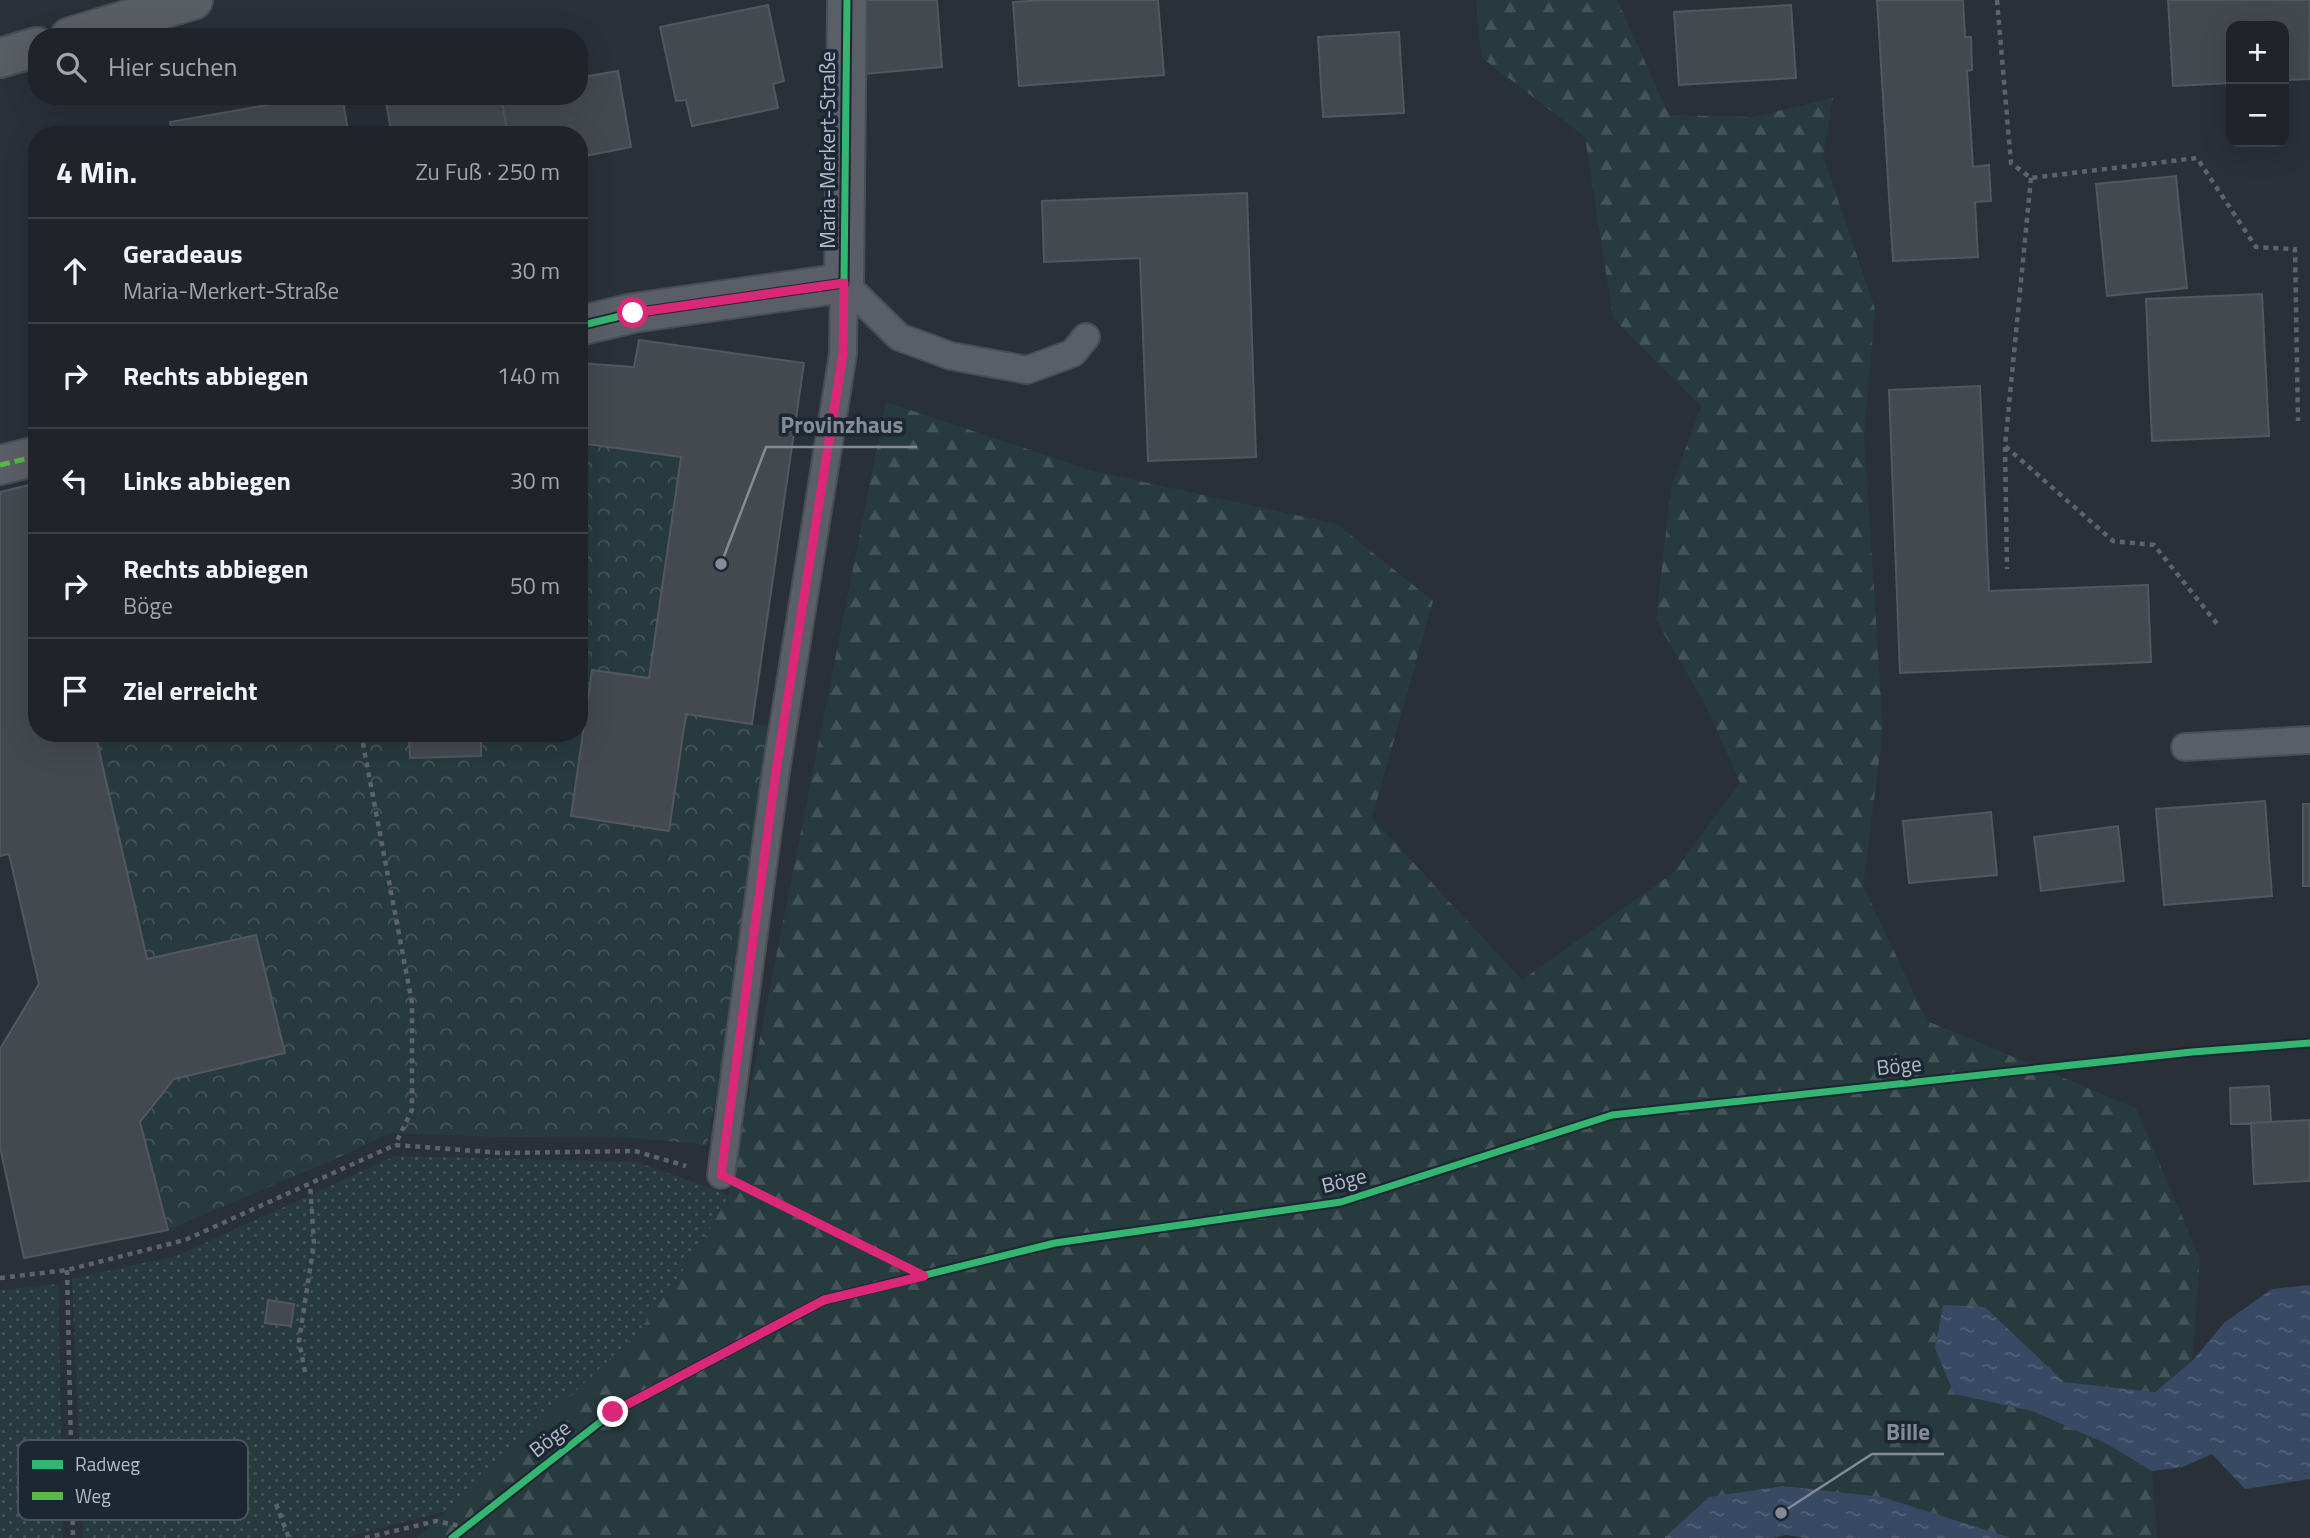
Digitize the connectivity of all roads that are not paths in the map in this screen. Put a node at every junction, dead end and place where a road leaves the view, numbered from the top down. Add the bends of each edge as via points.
1 (193, 0) edge
2 (846, 0) edge
3 (100, 28) edge
4 (28, 50) edge
5 (0, 58) edge
6 (844, 283) junction
7 (588, 324) edge
8 (1086, 337) dead end
9 (28, 458) edge
10 (0, 465) edge
11 (2310, 740) edge
12 (2185, 747) dead end
13 (721, 1175) road end

1 - 3 main road
2 - 6 street, Maria-Merkert-Straße
4 - 5 main road
6 - 7 street via 633,313
6 - 8 lane via 899,337 951,356 1027,370 1073,353
6 - 13 lane via 843,354 776,771
9 - 10 street
11 - 12 lane

